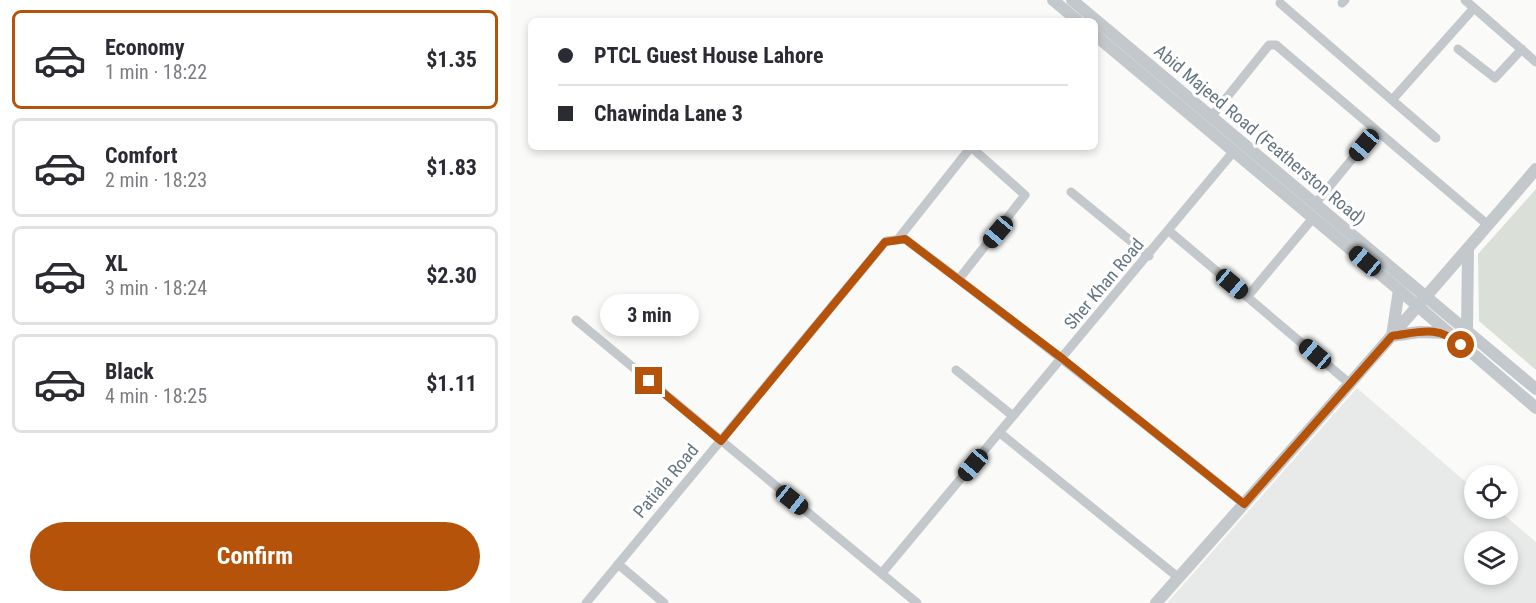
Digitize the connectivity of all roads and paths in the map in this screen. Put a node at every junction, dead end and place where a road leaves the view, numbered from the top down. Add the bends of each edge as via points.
1 (1053, 0) edge
2 (1465, 0) edge
3 (1079, 2) edge
4 (1280, 3) dead end
5 (1474, 8) junction
6 (1074, 18) edge
7 (1097, 18) edge
8 (1098, 19) edge
9 (1098, 38) edge
10 (1458, 49) dead end
11 (1521, 49) junction
12 (1536, 62) edge
13 (1392, 100) junction
14 (1211, 117) junction
15 (1376, 130) junction
16 (1436, 138) dead end
17 (969, 150) edge
18 (974, 150) edge
19 (1234, 151) junction
20 (1255, 161) junction
21 (1536, 169) edge
22 (1071, 192) dead end
23 (1315, 204) junction
24 (1313, 218) junction
25 (1488, 225) junction
26 (1169, 231) junction
27 (898, 239) junction
28 (1468, 251) junction
29 (1149, 255) junction
30 (959, 279) junction
31 (1399, 290) junction
32 (1247, 297) junction
33 (1423, 303) junction
34 (576, 320) dead end
35 (1467, 331) junction
36 (1447, 333) junction
37 (1392, 336) junction
38 (1063, 359) junction
39 (956, 370) dead end
40 (1349, 383) junction
41 (1536, 389) edge
42 (1536, 408) edge
43 (1013, 416) junction
44 (1000, 433) junction
45 (721, 441) junction
46 (1244, 504) junction
47 (618, 564) junction
48 (882, 573) junction
49 (1179, 578) junction
50 (586, 603) edge
51 (664, 603) edge
52 (917, 603) edge
53 (1156, 603) edge

1 - 6 street
2 - 5 street
3 - 7 street, Abid Majeed Road (Featherston Road)
4 - 13 street
5 - 11 street
5 - 13 street
8 - 14 street, Abid Majeed Road (Featherston Road)
9 - 19 street, Abid Majeed Road (Featherston Road)
10 - 11 street via 1495,78
11 - 12 street
13 - 16 street
14 - 15 street via 1272,44
14 - 20 street, Abid Majeed Road (Featherston Road)
15 - 23 street
15 - 25 street
17 - 27 street
18 - 30 street via 1025,195
19 - 20 street, Abid Majeed Road (Featherston Road)
19 - 26 street, Sher Khan Road
20 - 23 street, Abid Majeed Road (Featherston Road)
20 - 24 street, Abid Majeed Road (Featherston Road)
21 - 25 street
22 - 29 street
23 - 33 street, Abid Majeed Road (Featherston Road)
24 - 31 street, Abid Majeed Road (Featherston Road)
24 - 32 street
25 - 28 street
26 - 29 street, Sher Khan Road
26 - 32 street
27 - 30 street via 905,239
27 - 45 street, Patiala Road via 885,242
28 - 33 street
28 - 35 street
29 - 38 street, Sher Khan Road
30 - 38 street
31 - 33 street, Abid Majeed Road (Featherston Road)
31 - 37 street
32 - 40 street
33 - 35 street, Abid Majeed Road (Featherston Road)
33 - 36 street, Abid Majeed Road (Featherston Road)
33 - 37 street
34 - 45 street
35 - 41 street, Abid Majeed Road (Featherston Road)
36 - 37 street
36 - 42 street, Abid Majeed Road (Featherston Road)
37 - 40 street
38 - 43 street, Sher Khan Road
38 - 46 street
39 - 43 street
40 - 46 street
43 - 44 street, Sher Khan Road
44 - 48 street, Sher Khan Road
44 - 49 street
45 - 47 street, Patiala Road
45 - 48 street
46 - 49 street
47 - 50 street, Patiala Road
47 - 51 street
48 - 52 street
49 - 53 street

